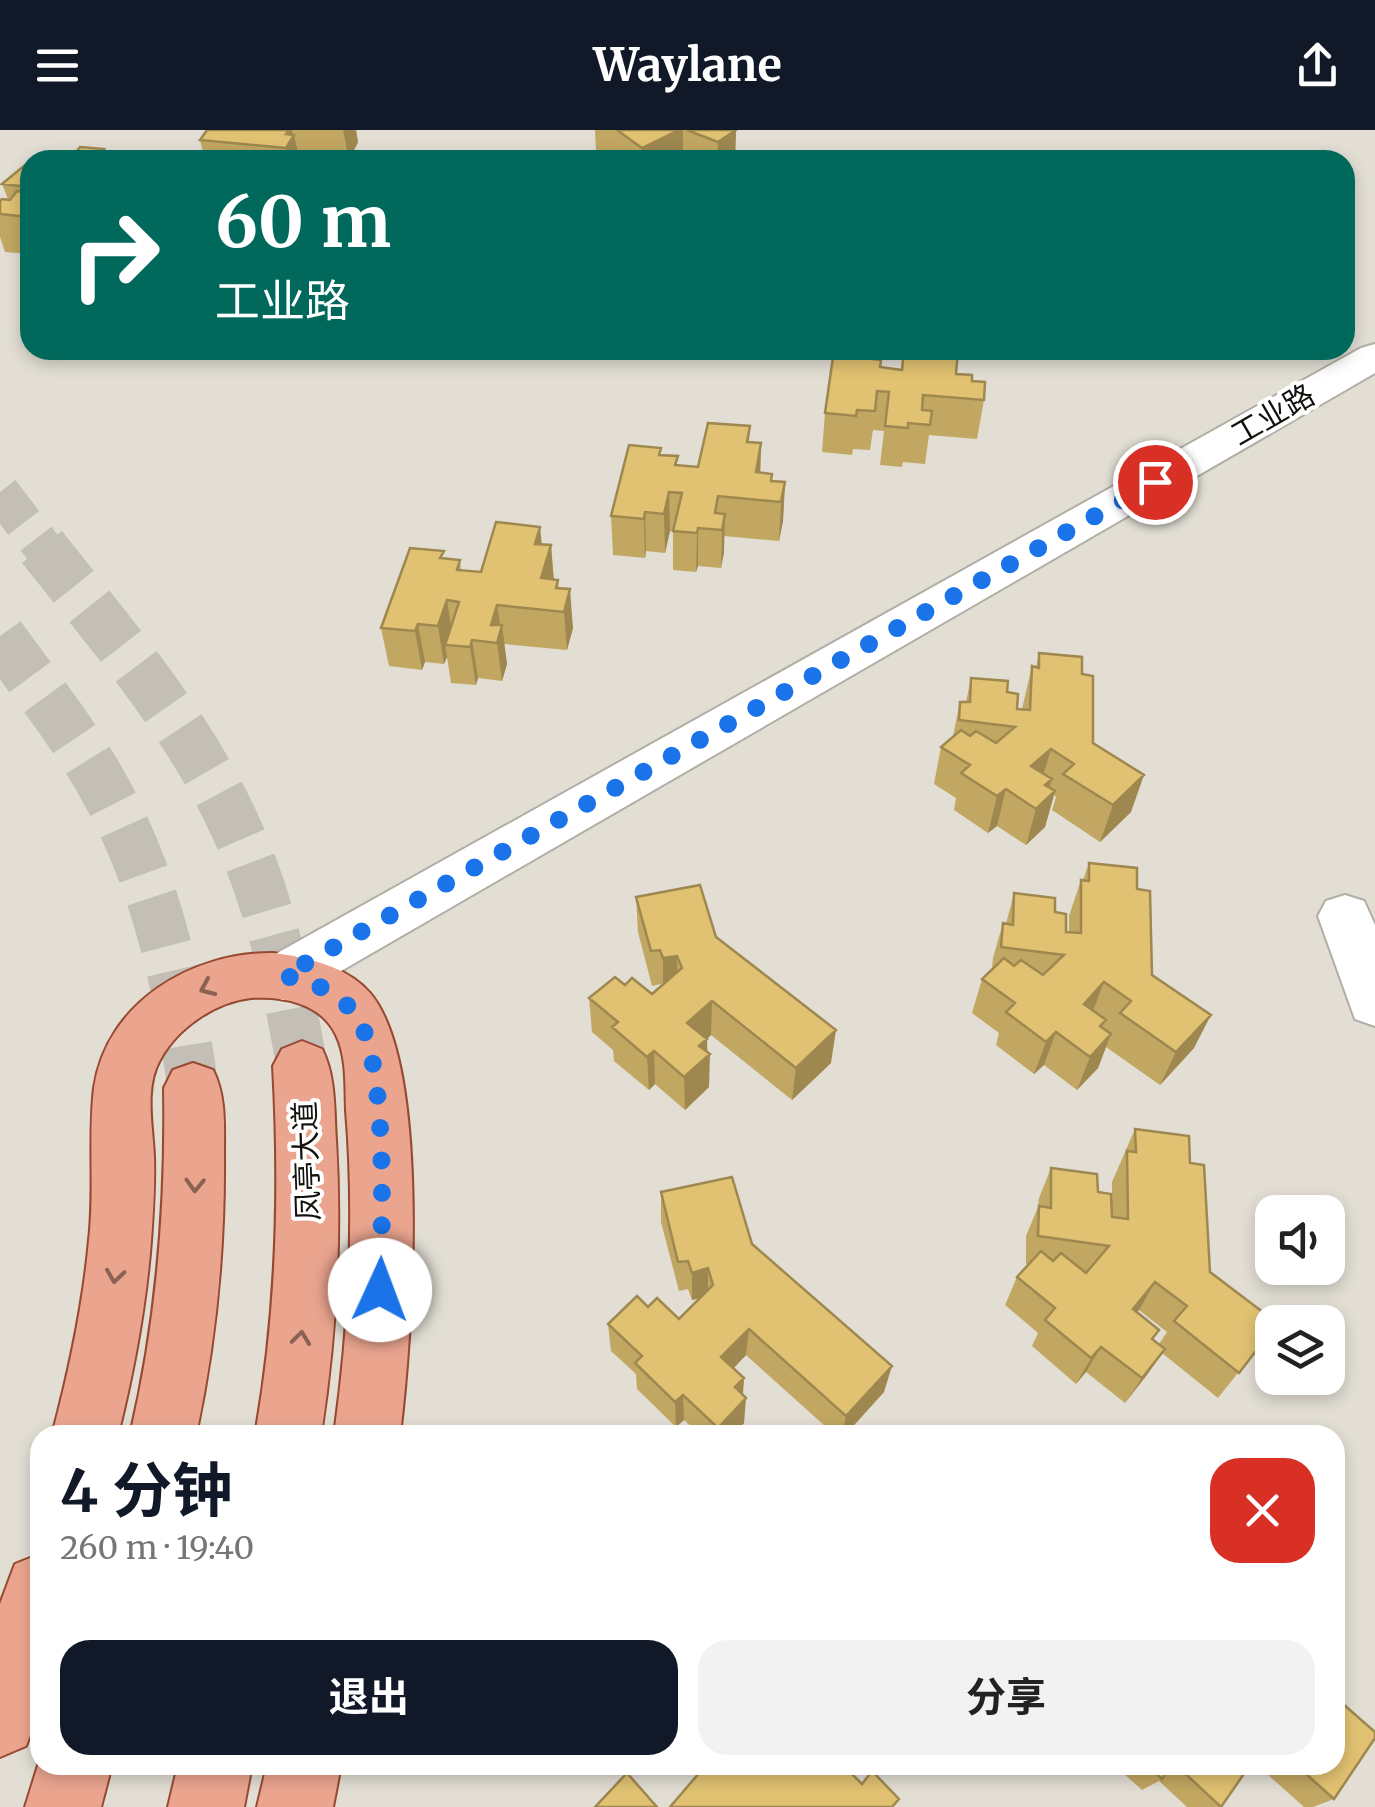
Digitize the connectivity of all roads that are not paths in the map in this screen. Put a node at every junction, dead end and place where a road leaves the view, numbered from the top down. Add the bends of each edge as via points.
1 (1375, 356) edge
2 (1345, 916) dead end
3 (283, 976) junction
4 (1375, 1004) edge
5 (302, 1066) tunnel mouth
6 (193, 1088) tunnel mouth
7 (87, 1425) edge
8 (165, 1425) edge
9 (289, 1425) edge
10 (368, 1425) edge
11 (30, 1622) edge
12 (0, 1720) edge
13 (71, 1775) edge
14 (214, 1775) edge
15 (302, 1775) edge
16 (63, 1807) edge
17 (206, 1807) edge
18 (296, 1807) edge

1 - 3 street, 工业路
2 - 4 street
3 -> 7 main road via 219,981 180,1000 149,1028 129,1063 119,1251
3 - 10 main road via 335,994 359,1020 370,1054 382,1226
9 -> 5 main road, 凤亭大道 via 310,1232
6 -> 8 main road via 193,1244
11 - 12 main road
13 - 16 main road
14 - 17 main road
15 - 18 main road

